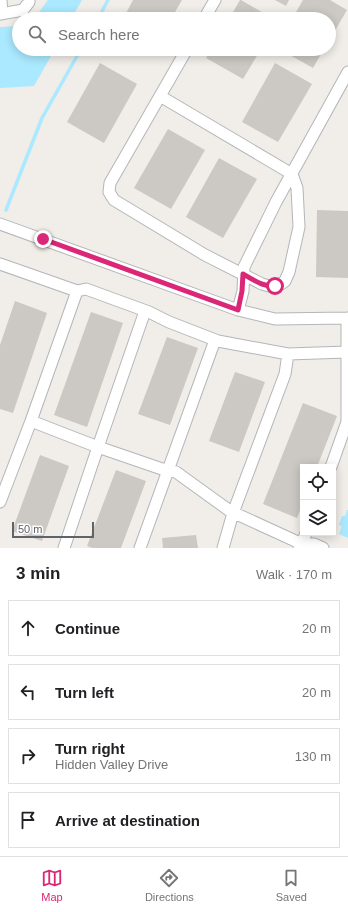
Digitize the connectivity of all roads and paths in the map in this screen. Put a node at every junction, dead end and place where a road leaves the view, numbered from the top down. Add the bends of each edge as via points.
1 (1, 0) edge
2 (29, 0) edge
3 (215, 0) edge
4 (208, 12) edge
5 (1, 14) edge
6 (183, 56) edge
7 (348, 72) edge
8 (160, 96) junction
9 (292, 174) junction
10 (0, 224) edge
11 (0, 264) edge
12 (243, 274) junction
13 (77, 291) junction
14 (238, 310) junction
15 (146, 311) junction
16 (347, 318) edge
17 (215, 340) junction
18 (347, 352) edge
19 (288, 354) junction
20 (31, 421) junction
21 (98, 447) junction
22 (332, 464) edge
23 (168, 470) junction
24 (0, 502) edge
25 (234, 513) junction
26 (302, 542) edge
27 (64, 548) edge
28 (140, 548) edge
29 (223, 548) edge
30 (323, 548) edge

1 - 5 street
2 - 5 street via 23,10
3 - 4 street
6 - 8 street
7 - 9 street
8 - 9 street
8 - 12 street via 110,183 110,196 205,255
9 - 12 street via 244,267
9 - 12 street via 298,188 299,227 289,272 280,284 269,286
10 - 14 street
11 - 13 street
12 - 14 street
13 - 15 street via 86,289
13 - 20 street
14 - 16 street via 275,319
15 - 17 street
15 - 21 street
16 - 18 street
17 - 19 street
17 - 23 street
18 - 19 street
18 - 22 street via 347,422
19 - 25 street via 285,374
20 - 21 street
20 - 24 street
21 - 23 street
21 - 27 street
23 - 25 street via 176,472
23 - 28 street
25 - 26 street
25 - 29 street
26 - 30 street

